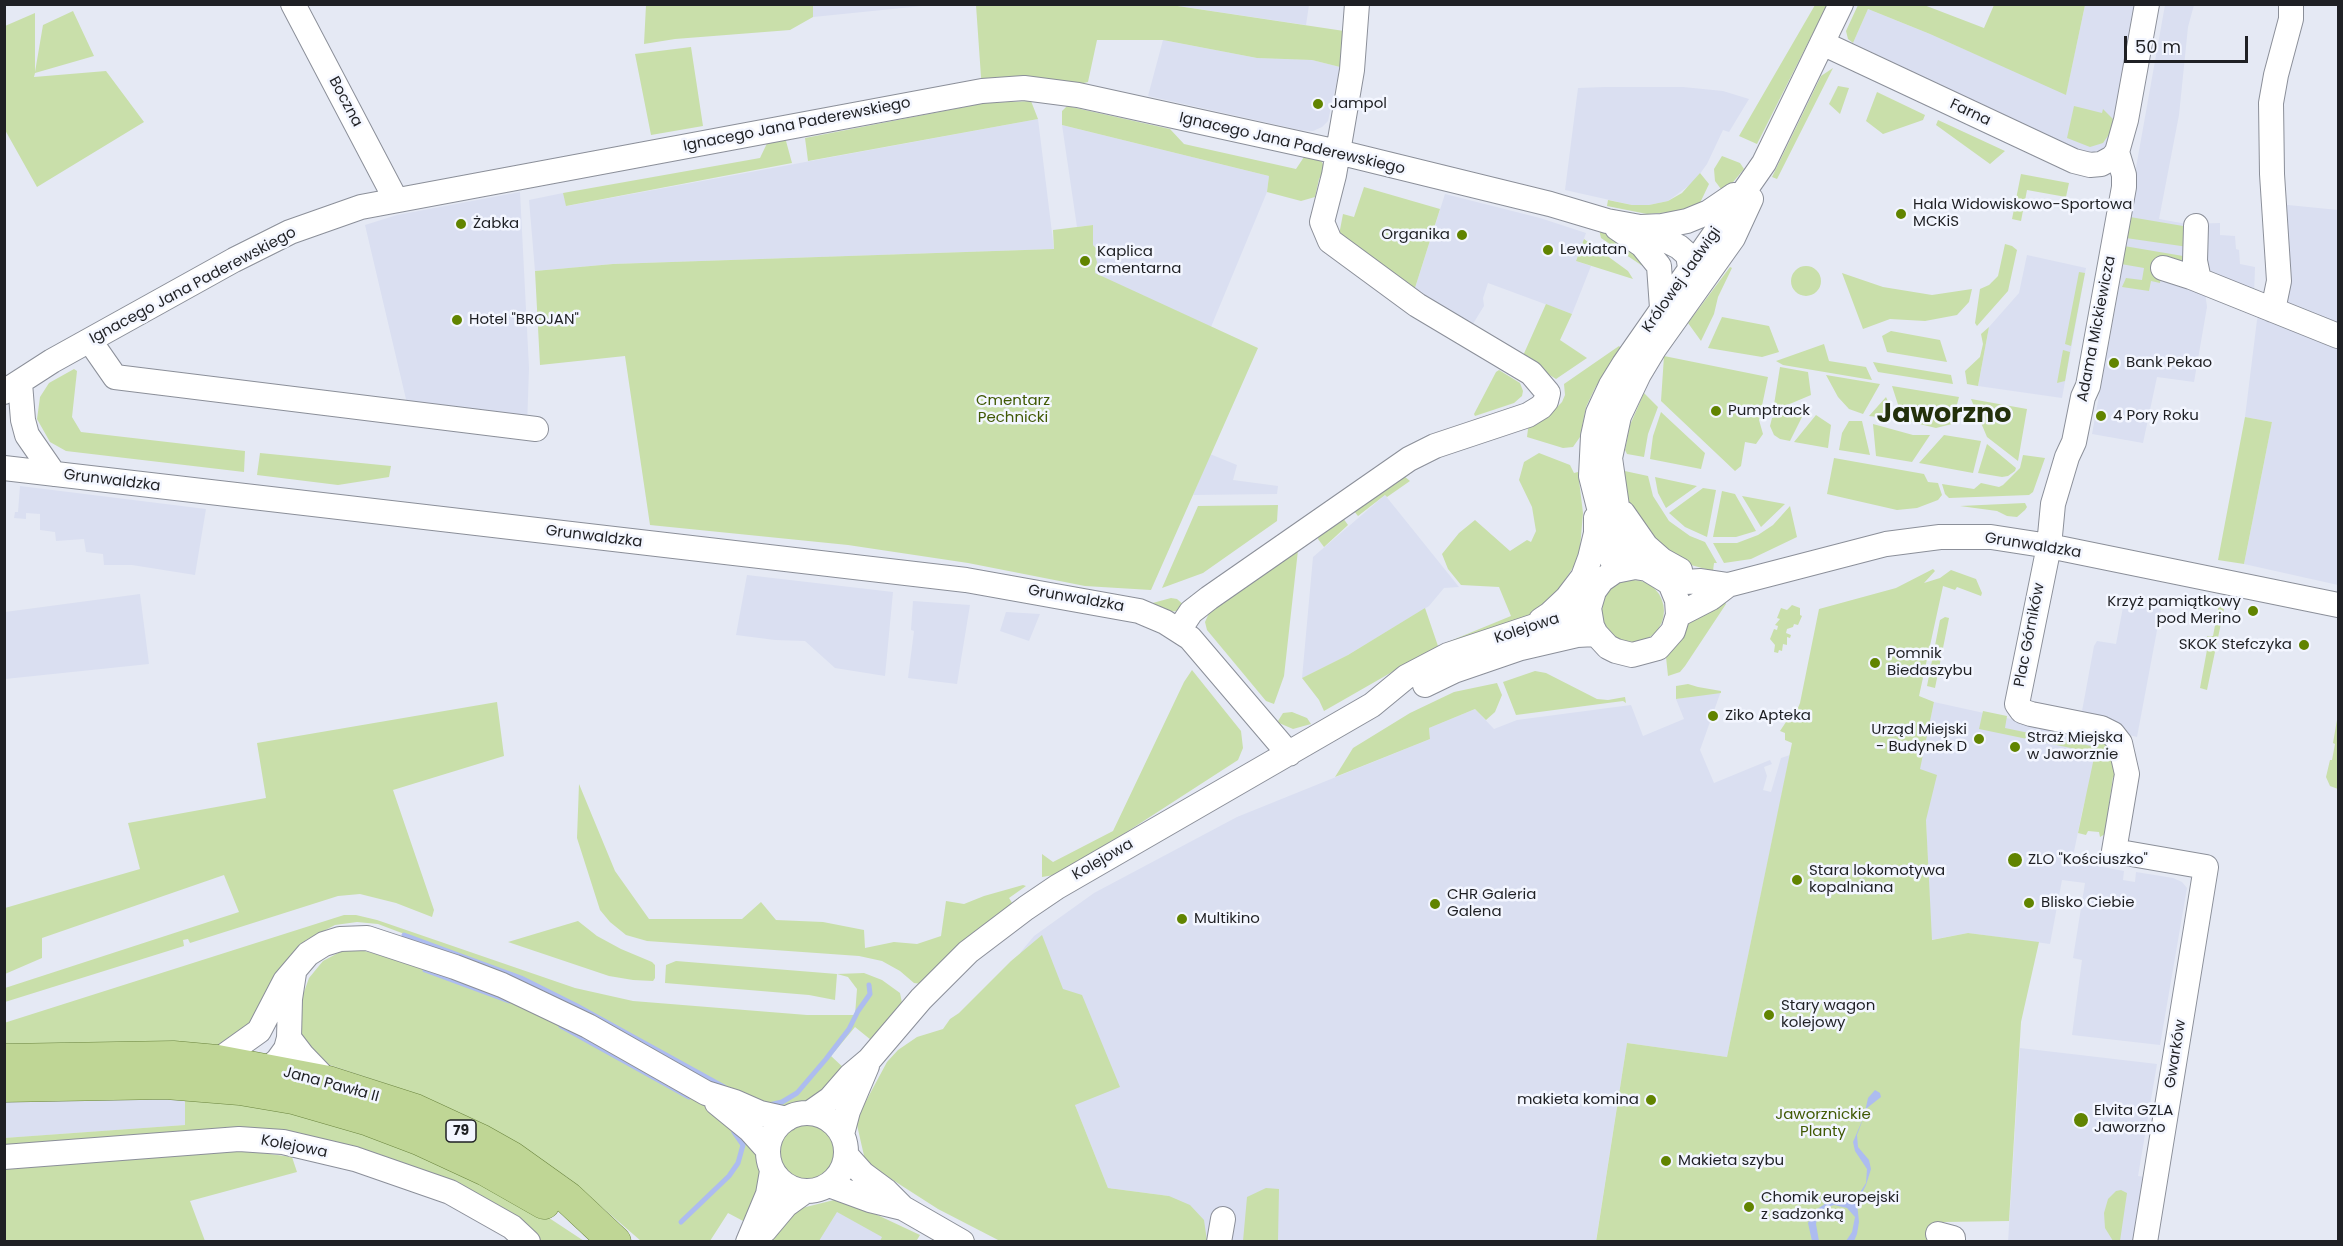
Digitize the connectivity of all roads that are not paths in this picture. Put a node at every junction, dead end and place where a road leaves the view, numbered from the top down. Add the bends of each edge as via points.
1 (293, 4) edge
2 (1357, 4) edge
3 (1841, 4) edge
4 (2147, 4) edge
5 (2291, 4) edge
6 (1822, 43) junction
7 (1338, 152) junction
8 (2117, 152) junction
9 (1764, 163) junction
10 (1748, 185) junction
11 (396, 200) junction
12 (1607, 221) junction
13 (2196, 226) dead end
14 (1640, 227) junction
15 (1659, 266) junction
16 (2163, 268) dead end
17 (1698, 272) junction
18 (2199, 280) junction
19 (1662, 308) junction
20 (2273, 310) junction
21 (2338, 336) edge
22 (90, 341) junction
23 (12, 388) edge
24 (4, 414) edge
25 (536, 429) dead end
26 (4, 468) edge
27 (54, 474) junction
28 (1606, 501) junction
29 (2049, 546) junction
30 (1625, 569) junction
31 (1701, 581) junction
32 (1670, 583) junction
33 (1728, 585) junction
34 (2338, 605) edge
35 (1589, 608) junction
36 (1678, 615) junction
37 (1527, 629) junction
38 (1179, 630) junction
39 (1596, 634) junction
40 (1372, 705) junction
41 (1289, 754) junction
42 (2206, 867) joint
43 (295, 969) junction
44 (259, 1031) junction
45 (289, 1038) junction
46 (4, 1060) edge
47 (869, 1060) junction
48 (217, 1061) junction
49 (269, 1069) junction
50 (328, 1082) junction
51 (4, 1086) edge
52 (240, 1089) junction
53 (706, 1093) junction
54 (293, 1098) junction
55 (810, 1113) junction
56 (787, 1119) junction
57 (844, 1144) junction
58 (4, 1157) edge
59 (770, 1160) junction
60 (829, 1185) junction
61 (804, 1191) junction
62 (903, 1208) junction
63 (528, 1242) edge
64 (608, 1242) edge
65 (615, 1242) edge
66 (749, 1242) edge
67 (962, 1242) edge
68 (2145, 1242) edge

1 - 11 street, Boczna
2 - 7 street via 1353,70
3 - 6 street, Królowej Jadwigi
4 - 8 street, Adama Mickiewicza
5 - 20 street via 2271,103 2279,281
6 - 8 street, Farna via 2074,161 2101,164
6 - 9 street, Królowej Jadwigi
7 - 11 street, Ignacego Jana Paderewskiego via 1078,95 1024,88 975,91
7 - 12 street, Ignacego Jana Paderewskiego
7 - 38 street via 1322,222 1330,241 1417,305 1531,373 1548,393 1541,407 1528,415 1409,459 1209,598 1191,612
8 - 29 street, Adama Mickiewicza via 2124,175 2122,197 2088,386 2053,504
9 - 10 street, Królowej Jadwigi
9 - 17 street via 1733,238
10 - 14 street, Ignacego Jana Paderewskiego via 1709,212 1675,224
10 - 17 street, Królowej Jadwigi
11 - 22 street, Ignacego Jana Paderewskiego via 362,207 290,232
12 - 14 street, Ignacego Jana Paderewskiego
12 - 15 street, Ignacego Jana Paderewskiego via 1642,245
13 - 18 street
14 - 17 street, Ignacego Jana Paderewskiego via 1679,247
15 - 17 street
15 - 19 street
16 - 18 street
17 - 19 street, Królowej Jadwigi
17 - 28 street, Królowej Jadwigi via 1619,416
18 - 20 street
19 - 28 street, Królowej Jadwigi via 1615,378 1598,413 1591,476
20 - 21 street
22 - 23 street, Ignacego Jana Paderewskiego
22 - 25 street via 115,377
23 - 24 street, Ignacego Jana Paderewskiego
23 - 27 street via 27,435
26 - 27 street, Grunwaldzka
27 - 38 street, Grunwaldzka via 966,580 1139,610
28 - 30 street, Królowej Jadwigi via 1622,534
28 - 31 street via 1662,560
28 - 37 street via 1583,577 1550,614
29 - 33 street, Grunwaldzka via 1990,537 1912,540
29 - 34 street, Grunwaldzka
29 - 42 street, Plac Górników via 2017,704 2022,711 2101,728 2120,743 2127,774 2114,851
30 - 32 street via 1647,569
30 - 35 street via 1602,580
31 - 32 street, Grunwaldzka
31 - 33 street, Grunwaldzka
32 - 36 street
33 - 36 street, Grunwaldzka
35 - 37 street, Kolejowa
35 - 39 street
36 - 39 street via 1668,638 1645,653 1616,651
37 - 40 street, Kolejowa via 1448,655 1406,677
38 - 41 street, Grunwaldzka via 1215,666
39 - 40 street, Kolejowa via 1510,651
40 - 41 street, Kolejowa
41 - 47 street, Kolejowa via 1026,908 968,952
42 - 68 street, Gwarków
43 - 44 street via 276,995
43 - 45 street
43 - 53 street via 308,954 333,941 357,937 376,940 455,967 543,1004 608,1036
44 - 48 street
44 - 49 street
45 - 49 street via 282,1055
45 - 50 street
46 - 48 main road, Jana Pawła II / 79 via 143,1057
47 - 55 street, Kolejowa
47 - 57 street, Kolejowa via 848,1111
48 - 49 main road, Jana Pawła II / 79
49 - 50 main road, Jana Pawła II / 79
49 - 52 street
49 - 54 street
50 - 65 main road, Jana Pawła II / 79 via 415,1110 496,1149 568,1197
51 - 52 main road, Jana Pawła II / 79 via 129,1082
52 - 54 main road, Jana Pawła II / 79
53 - 56 street
53 - 59 street via 750,1130
54 - 64 main road, Jana Pawła II / 79 via 419,1139 520,1189
55 - 56 street
55 - 57 street via 829,1119
56 - 59 street via 773,1132
57 - 60 street via 845,1164
57 - 62 street via 863,1174
58 - 63 street, Kolejowa via 239,1139 283,1142 355,1159 450,1192 512,1227
59 - 61 street via 780,1181
59 - 66 street via 768,1194
60 - 61 street
60 - 62 street
61 - 66 street
62 - 67 street

